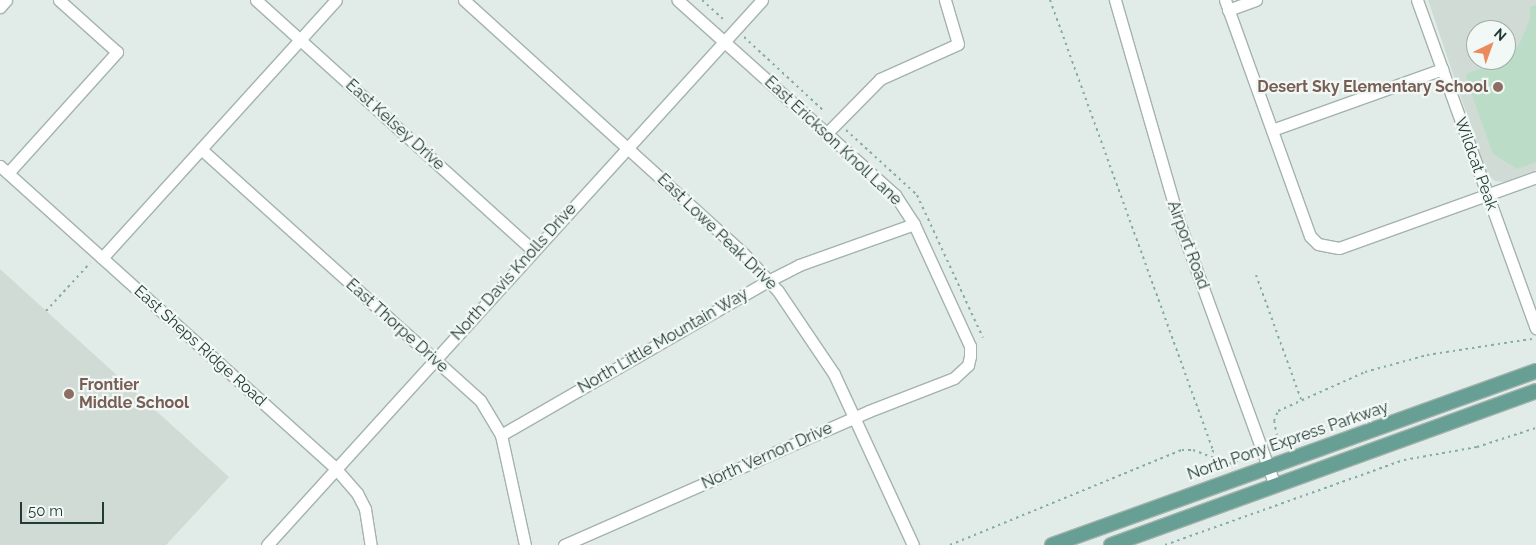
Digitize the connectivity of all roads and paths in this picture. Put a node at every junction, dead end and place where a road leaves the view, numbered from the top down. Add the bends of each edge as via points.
1 (6, 0) edge
2 (59, 0) edge
3 (256, 0) edge
4 (336, 0) edge
5 (464, 0) edge
6 (678, 0) edge
7 (702, 0) edge
8 (762, 0) edge
9 (945, 0) edge
10 (1050, 0) edge
11 (1115, 0) edge
12 (1256, 0) edge
13 (1417, 0) edge
14 (1226, 5) edge
15 (0, 7) edge
16 (723, 19) dead end
17 (744, 38) dead end
18 (300, 40) junction
19 (723, 41) junction
20 (1442, 69) junction
21 (825, 112) dead end
22 (1272, 130) junction
23 (827, 133) junction
24 (627, 147) junction
25 (201, 149) junction
26 (4, 169) edge
27 (1536, 177) edge
28 (1488, 195) junction
29 (914, 224) junction
30 (533, 250) junction
31 (102, 258) junction
32 (90, 263) dead end
33 (1256, 275) dead end
34 (768, 281) junction
35 (46, 311) dead end
36 (1536, 328) edge
37 (1536, 338) edge
38 (435, 360) junction
39 (968, 365) joint
40 (1536, 371) edge
41 (1536, 391) edge
42 (1301, 400) junction
43 (855, 417) junction
44 (1536, 428) edge
45 (501, 435) junction
46 (1263, 451) junction
47 (1212, 458) junction
48 (1268, 466) junction
49 (336, 469) junction
50 (1276, 486) junction
51 (267, 545) edge
52 (371, 545) edge
53 (525, 545) edge
54 (564, 545) edge
55 (913, 545) edge
56 (950, 545) edge
57 (1052, 545) edge
58 (1111, 545) edge
59 (1165, 545) edge

1 - 15 street
2 - 26 street via 117,52
3 - 18 street, East Kelsey Drive
4 - 18 street
5 - 24 street, East Lowe Peak Drive
6 - 19 street, East Erickson Knoll Lane
7 - 16 path
8 - 19 street, North Davis Knolls Drive
9 - 23 street via 958,44 880,79
10 - 47 path via 1213,450
11 - 46 street, Airport Road via 1179,222
12 - 14 street
13 - 20 street, Wildcat Peak
14 - 22 street
17 - 21 path
18 - 25 street
18 - 30 street, East Kelsey Drive
19 - 23 street, East Erickson Knoll Lane
19 - 24 street, North Davis Knolls Drive
20 - 22 street
20 - 28 street, Wildcat Peak
22 - 28 street via 1310,236 1323,247 1339,248
23 - 29 street, East Erickson Knoll Lane via 895,195
24 - 30 street, North Davis Knolls Drive
24 - 34 street, East Lowe Peak Drive
25 - 31 street
25 - 38 street, East Thorpe Drive
26 - 31 street, East Sheps Ridge Road
27 - 28 street
28 - 36 street, Wildcat Peak
29 - 34 street, North Little Mountain Way via 799,265
29 - 39 street, East Erickson Knoll Lane via 970,346
30 - 38 street, North Davis Knolls Drive
31 - 49 street, East Sheps Ridge Road
32 - 35 path
33 - 42 path
34 - 43 street, East Lowe Peak Drive via 818,348
34 - 45 street, North Little Mountain Way
37 - 42 path via 1405,360 1365,372
38 - 45 street, East Thorpe Drive via 480,400
38 - 49 street, North Davis Knolls Drive
39 - 43 street, North Vernon Drive via 954,378
40 - 48 main road, North Pony Express Parkway
41 - 50 main road
42 - 46 path via 1275,413 1275,443
43 - 54 street, North Vernon Drive
43 - 55 street, East Lowe Peak Drive
44 - 59 path via 1476,447 1404,460
45 - 53 street, East Thorpe Drive
46 - 47 path via 1232,464
46 - 48 street, Airport Road
47 - 56 path via 1193,450 1182,450
48 - 50 street, Airport Road
48 - 57 main road, North Pony Express Parkway
49 - 51 street, North Davis Knolls Drive
49 - 52 street, East Sheps Ridge Road via 357,493 365,509
50 - 58 main road

